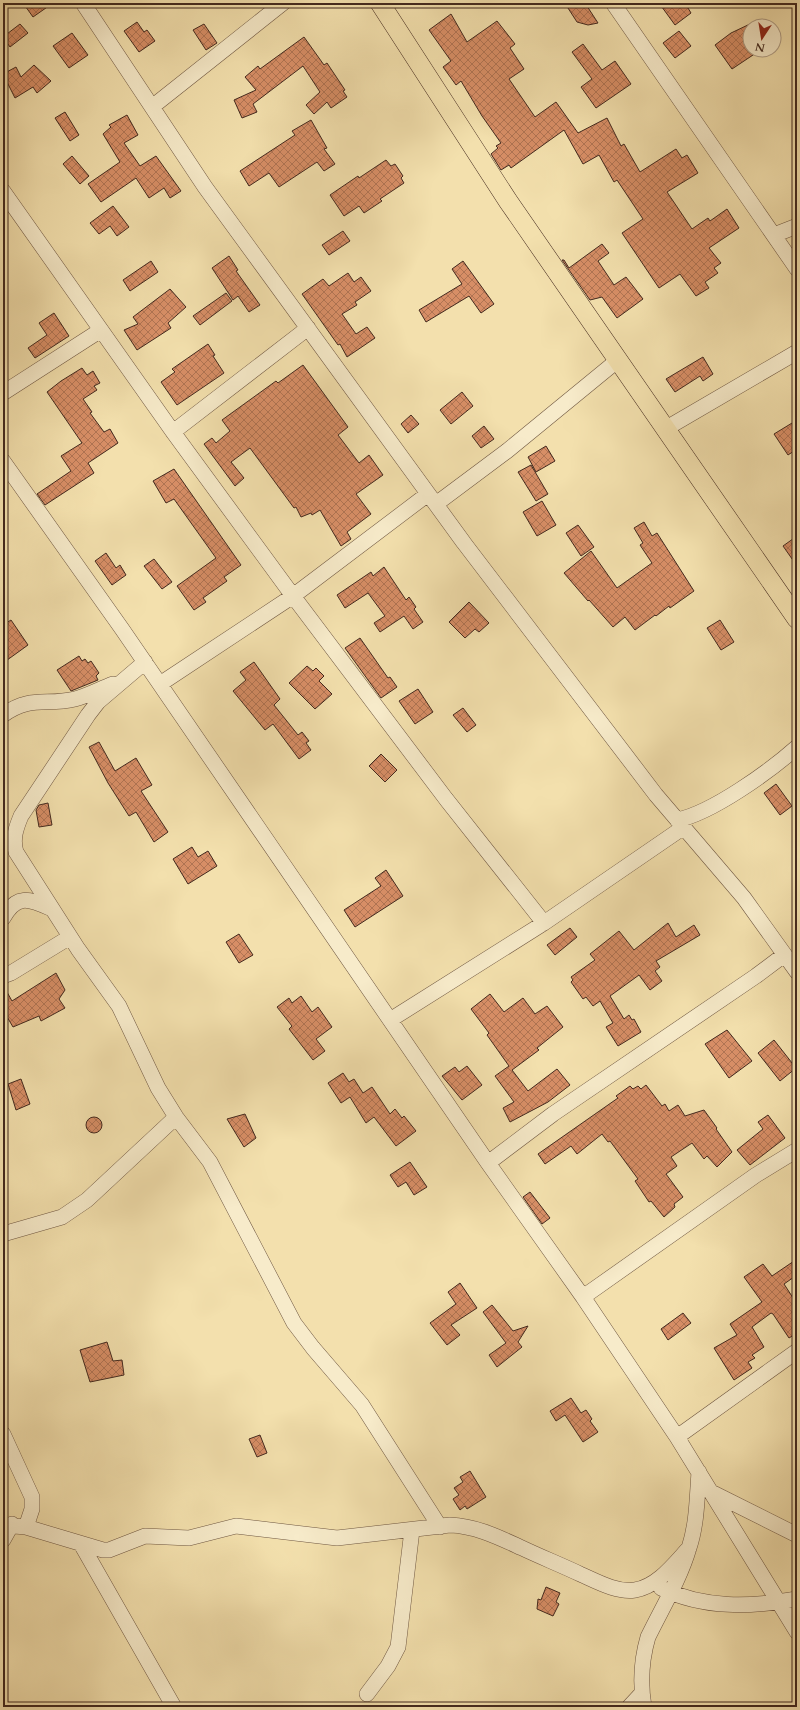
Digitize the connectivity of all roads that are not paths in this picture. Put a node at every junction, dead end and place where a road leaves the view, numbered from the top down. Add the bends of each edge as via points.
1 (83, 3) edge
2 (283, 3) edge
3 (380, 3) edge
4 (613, 3) edge
5 (152, 107) junction
6 (3, 191) edge
7 (797, 226) edge
8 (774, 235) junction
9 (797, 268) edge
10 (308, 328) junction
11 (101, 330) junction
12 (797, 352) edge
13 (618, 360) junction
14 (3, 392) edge
15 (666, 429) junction
16 (173, 432) junction
17 (3, 461) edge
18 (432, 499) junction
19 (293, 596) junction
20 (797, 619) edge
21 (145, 662) junction
22 (125, 680) junction
23 (160, 684) junction
24 (3, 715) edge
25 (797, 747) edge
26 (681, 824) junction
27 (9, 832) edge
28 (52, 909) junction
29 (3, 918) edge
30 (544, 923) junction
31 (70, 937) junction
32 (784, 955) junction
33 (797, 972) edge
34 (3, 976) edge
35 (390, 1020) junction
36 (176, 1117) junction
37 (797, 1150) edge
38 (488, 1163) junction
39 (3, 1234) edge
40 (583, 1296) junction
41 (797, 1351) edge
42 (3, 1434) edge
43 (677, 1436) junction
44 (699, 1472) junction
45 (711, 1492) junction
46 (13, 1525) edge
47 (440, 1527) junction
48 (412, 1530) junction
49 (797, 1535) edge
50 (3, 1540) edge
51 (81, 1544) junction
52 (689, 1548) junction
53 (652, 1584) junction
54 (670, 1592) junction
55 (797, 1599) edge
56 (779, 1602) junction
57 (797, 1632) edge
58 (367, 1694) dead end
59 (643, 1700) edge
60 (174, 1707) edge
61 (629, 1707) edge

1 - 5 street
2 - 5 street
3 - 13 main road via 508,201
4 - 8 street
5 - 10 street via 205,187
6 - 11 street
7 - 8 street
8 - 9 street
10 - 16 street
10 - 18 street
11 - 14 street
11 - 16 street
12 - 15 street
13 - 15 main road
13 - 18 street via 506,450
15 - 20 main road
16 - 19 street
17 - 21 street
18 - 19 street
18 - 26 street via 651,789
19 - 23 street
19 - 30 street via 446,799
21 - 22 street
21 - 23 street
22 - 24 street via 76,699 24,704 12,708
22 - 27 street via 98,702 88,715
23 - 35 street
25 - 26 street via 778,764
26 - 30 street
26 - 32 street via 744,898
27 - 28 street via 18,858
28 - 29 street via 36,902 22,900 9,907
28 - 31 street
30 - 35 street
31 - 34 street
31 - 36 street via 119,1006 158,1088
32 - 33 street
32 - 38 street via 542,1122
35 - 38 street
36 - 39 street via 74,1210 62,1217
36 - 47 street via 210,1162 294,1323 362,1405
37 - 40 street via 756,1175
38 - 40 street
40 - 43 street
41 - 43 street
42 - 46 street via 32,1497 32,1509
43 - 44 street
44 - 45 street
44 - 52 street via 694,1526
45 - 49 street
45 - 56 street
46 - 50 street
46 - 51 street
47 - 48 street
47 - 53 street via 463,1526 476,1529 618,1589 635,1590
48 - 51 street via 337,1538 236,1526 189,1538 145,1536 109,1550
48 - 58 street via 398,1646 388,1666
51 - 60 street
52 - 53 street
52 - 54 street
53 - 54 street
54 - 56 street via 721,1605
54 - 59 street via 644,1650
55 - 56 street
56 - 57 street
59 - 61 street

